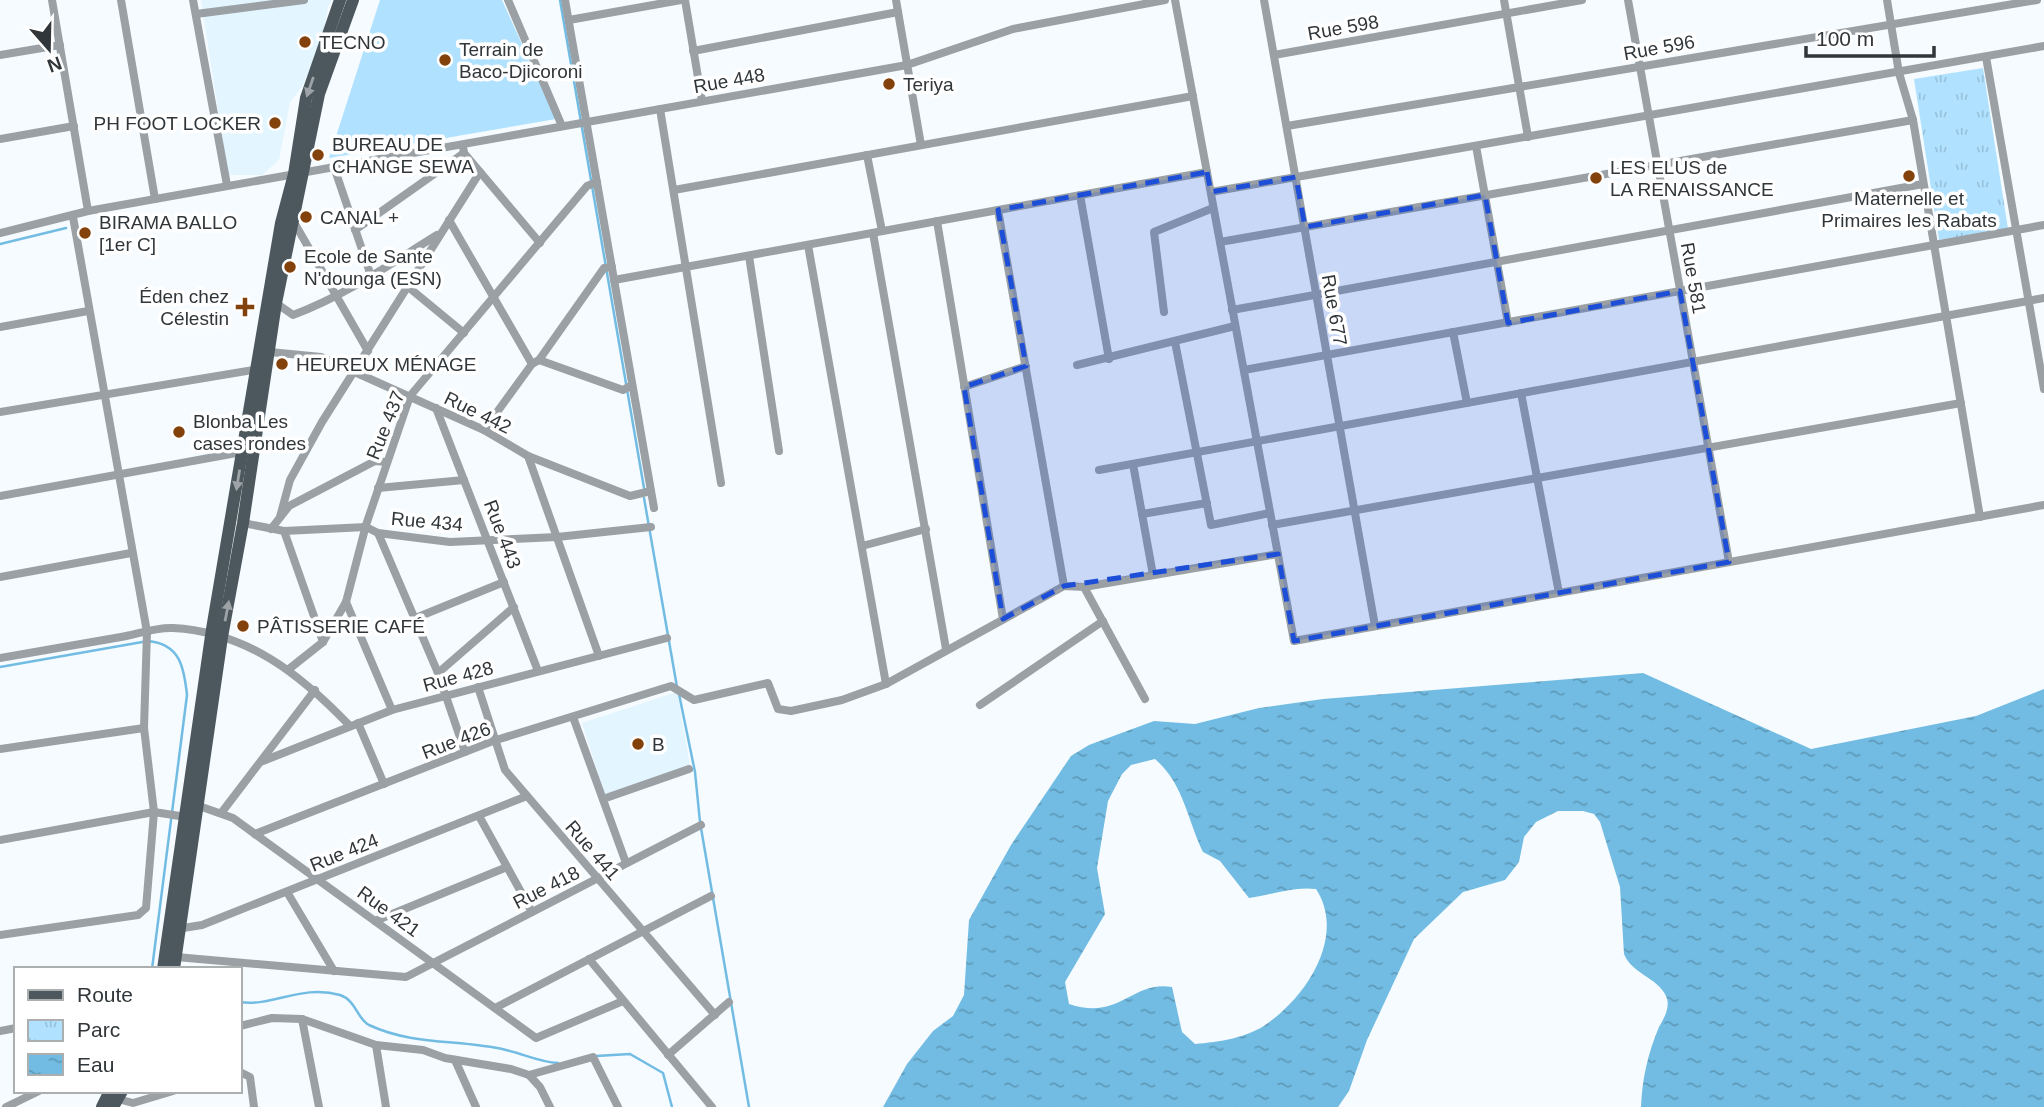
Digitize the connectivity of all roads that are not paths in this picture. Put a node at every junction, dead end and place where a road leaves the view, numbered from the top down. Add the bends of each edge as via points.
1 (52, 0) edge
2 (121, 0) edge
3 (193, 0) edge
4 (304, 0) edge
5 (340, 0) edge
6 (353, 0) edge
7 (508, 0) edge
8 (565, 0) edge
9 (683, 0) edge
10 (896, 0) edge
11 (1165, 0) edge
12 (1175, 0) edge
13 (1265, 0) edge
14 (1504, 0) edge
15 (1583, 0) edge
16 (1628, 0) edge
17 (1887, 0) edge
18 (2037, 0) edge
19 (898, 12) junction
20 (195, 14) junction
21 (1506, 14) junction
22 (569, 20) junction
23 (1891, 23) junction
24 (60, 45) junction
25 (2044, 46) edge
26 (693, 51) junction
27 (0, 55) edge
28 (1274, 55) junction
29 (1986, 57) junction
30 (907, 65) junction
31 (1640, 66) junction
32 (1899, 73) junction
33 (1519, 87) junction
34 (1193, 96) junction
35 (702, 101) junction
36 (660, 109) junction
37 (1648, 116) junction
38 (1913, 120) junction
39 (587, 121) junction
40 (74, 126) junction
41 (562, 126) junction
42 (1287, 127) junction
43 (1528, 137) junction
44 (0, 139) edge
45 (921, 145) junction
46 (1476, 146) junction
47 (463, 148) junction
48 (867, 155) junction
49 (1657, 164) junction
50 (334, 167) junction
51 (480, 172) junction
52 (1207, 172) junction
53 (299, 173) junction
54 (1296, 177) junction
55 (593, 184) junction
56 (1923, 184) junction
57 (227, 185) junction
58 (674, 190) junction
59 (1211, 192) junction
60 (1080, 195) junction
61 (1485, 195) junction
62 (155, 198) junction
63 (1213, 208) junction
64 (998, 210) junction
65 (88, 211) junction
66 (73, 216) junction
67 (449, 220) junction
68 (937, 221) junction
69 (295, 224) junction
70 (2044, 225) edge
71 (1305, 227) junction
72 (355, 230) junction
73 (1669, 230) junction
74 (2016, 230) junction
75 (877, 232) junction
76 (0, 233) edge
77 (439, 234) junction
78 (1220, 242) junction
79 (540, 243) junction
80 (808, 245) junction
81 (1934, 245) junction
82 (749, 256) junction
83 (1497, 261) junction
84 (608, 267) junction
85 (686, 267) junction
86 (371, 276) junction
87 (614, 280) junction
88 (407, 286) junction
89 (1680, 291) junction
90 (1317, 294) junction
91 (339, 296) junction
92 (494, 297) junction
93 (2044, 298) edge
94 (2028, 301) junction
95 (276, 303) junction
96 (1232, 310) junction
97 (88, 311) junction
98 (1164, 312) dead end
99 (1946, 316) junction
100 (1508, 323) junction
101 (1236, 326) junction
102 (0, 327) edge
103 (464, 332) junction
104 (1454, 332) junction
105 (1175, 342) junction
106 (369, 351) junction
107 (270, 352) junction
108 (1327, 355) junction
109 (1109, 359) junction
110 (536, 362) junction
111 (1693, 362) junction
112 (1077, 365) dead end
113 (1026, 366) junction
114 (262, 369) junction
115 (1244, 370) junction
116 (354, 372) junction
117 (632, 385) junction
118 (964, 387) junction
119 (2044, 389) edge
120 (102, 393) junction
121 (1521, 393) junction
122 (410, 396) junction
123 (1467, 403) junction
124 (1961, 403) junction
125 (436, 408) junction
126 (0, 412) edge
127 (1340, 426) junction
128 (484, 430) junction
129 (1257, 441) junction
130 (1708, 448) junction
131 (779, 451) dead end
132 (242, 452) junction
133 (1197, 452) junction
134 (528, 456) junction
135 (386, 462) junction
136 (1133, 464) junction
137 (1099, 470) dead end
138 (117, 475) junction
139 (1537, 478) junction
140 (464, 480) junction
141 (721, 483) dead end
142 (378, 488) junction
143 (651, 491) junction
144 (0, 496) edge
145 (1207, 503) junction
146 (2044, 505) edge
147 (654, 508) dead end
148 (1355, 510) junction
149 (1270, 513) junction
150 (1142, 514) junction
151 (281, 517) junction
152 (1980, 517) junction
153 (243, 523) junction
154 (1272, 525) junction
155 (366, 527) junction
156 (651, 527) dead end
157 (271, 529) junction
158 (926, 529) junction
159 (284, 531) junction
160 (377, 533) junction
161 (557, 537) junction
162 (490, 540) junction
163 (862, 546) junction
164 (131, 553) junction
165 (1278, 554) junction
166 (1729, 562) junction
167 (1153, 575) junction
168 (0, 577) edge
169 (504, 582) junction
170 (1064, 586) junction
171 (1084, 587) junction
172 (1559, 593) junction
173 (346, 602) junction
174 (514, 607) junction
175 (413, 619) junction
176 (1003, 619) junction
177 (1103, 621) junction
178 (1375, 626) junction
179 (147, 632) junction
180 (217, 636) junction
181 (667, 638) dead end
182 (323, 642) junction
183 (946, 649) junction
184 (599, 656) junction
185 (0, 658) edge
186 (289, 669) junction
187 (538, 671) junction
188 (438, 673) junction
189 (886, 684) junction
190 (478, 687) junction
191 (315, 690) junction
192 (446, 696) junction
193 (1145, 699) dead end
194 (980, 705) dead end
195 (392, 710) junction
196 (573, 718) junction
197 (354, 725) junction
198 (144, 727) junction
199 (494, 741) junction
200 (0, 749) edge
201 (465, 752) junction
202 (263, 761) junction
203 (689, 769) dead end
204 (384, 784) junction
205 (527, 796) junction
206 (603, 799) junction
207 (199, 806) junction
208 (154, 812) junction
209 (222, 812) junction
210 (175, 815) junction
211 (479, 816) junction
212 (701, 825) dead end
213 (255, 834) junction
214 (0, 840) edge
215 (626, 863) junction
216 (507, 867) junction
217 (597, 878) junction
218 (318, 879) junction
219 (287, 891) junction
220 (711, 896) dead end
221 (532, 912) junction
222 (375, 921) junction
223 (176, 929) junction
224 (642, 932) junction
225 (0, 935) edge
226 (589, 959) junction
227 (175, 963) edge
228 (434, 963) junction
229 (164, 967) edge
230 (334, 971) junction
231 (622, 1001) junction
232 (729, 1002) dead end
233 (495, 1008) junction
234 (715, 1014) junction
235 (302, 1019) junction
236 (242, 1026) edge
237 (376, 1045) junction
238 (668, 1055) junction
239 (455, 1059) junction
240 (242, 1073) edge
241 (529, 1075) junction
242 (35, 1093) edge
243 (167, 1093) edge
244 (116, 1097) edge
245 (132, 1105) edge
246 (6, 1107) edge
247 (102, 1107) edge
248 (254, 1107) edge
249 (318, 1107) edge
250 (386, 1107) edge
251 (477, 1107) edge
252 (550, 1107) edge
253 (618, 1107) edge
254 (712, 1107) edge

1 - 24 street
2 - 62 street
3 - 20 street
4 - 20 street
5 -> 53 main road via 306,98
6 - 53 main road via 319,94
7 - 41 street
8 - 22 street
9 - 22 street
9 - 26 street
10 - 19 street
11 - 30 street, Rue 448 via 1013,29
12 - 34 street
13 - 28 street, Rue 677
14 - 21 street
15 - 21 street, Rue 598
16 - 31 street, Rue 581
17 - 23 street
18 - 23 street, Rue 596
19 - 26 street
19 - 30 street
20 - 57 street
21 - 28 street, Rue 598
21 - 33 street
22 - 39 street
23 - 31 street, Rue 596
23 - 32 street
24 - 27 street
24 - 40 street
25 - 29 street
26 - 35 street
28 - 42 street, Rue 677
29 - 32 street
29 - 74 street
30 - 35 street, Rue 448
30 - 45 street
31 - 33 street, Rue 596
31 - 37 street, Rue 581
32 - 37 street
32 - 38 street
33 - 42 street, Rue 596
33 - 43 street
34 - 45 street
34 - 52 street
35 - 36 street, Rue 448
36 - 39 street, Rue 448
36 - 58 street
37 - 43 street
37 - 49 street, Rue 581
38 - 49 street
38 - 56 street
39 - 41 street, Rue 448
39 - 55 street
40 - 44 street
40 - 65 street
41 - 47 street, Rue 448
42 - 54 street, Rue 677
43 - 46 street
45 - 48 street
46 - 54 street
46 - 61 street
47 - 50 street, Rue 448
47 - 51 street
47 - 72 street
48 - 58 street
48 - 75 street
49 - 61 street
49 - 73 street, Rue 581
50 - 53 street, Rue 448
50 - 72 street
51 - 67 street
51 - 79 street
52 - 59 street
52 - 60 street
53 - 57 street, Rue 448
53 - 69 main road
53 - 114 main road via 281,223
54 - 59 street
54 - 71 street, Rue 677
55 - 79 street, Rue 437
55 - 84 street
56 - 73 street
56 - 81 street
57 - 62 street, Rue 448
58 - 85 street
59 - 63 street
60 - 64 street
60 - 109 street
61 - 71 street
61 - 83 street
62 - 65 street, Rue 448
63 - 78 street
63 - 98 street via 1154,232
64 - 68 street
64 - 113 street
65 - 66 street, Rue 448
66 - 76 street, Rue 448
66 - 97 street
67 - 77 street
67 - 92 street
68 - 75 street
68 - 118 street
69 - 91 street
69 - 95 main road
70 - 74 street
71 - 78 street
71 - 90 street, Rue 677
72 - 86 street
73 - 83 street
73 - 89 street, Rue 581
74 - 81 street
74 - 94 street
75 - 80 street
75 - 158 street
77 - 86 street
77 - 88 street
78 - 96 street
79 - 92 street, Rue 437
80 - 82 street
80 - 163 street
81 - 89 street
81 - 99 street
82 - 85 street
82 - 131 street
83 - 90 street
83 - 100 street
84 - 87 street
84 - 110 street
85 - 87 street
85 - 141 street
86 - 91 street
87 - 117 street
88 - 103 street
88 - 106 street
89 - 100 street
89 - 111 street, Rue 581
90 - 96 street
90 - 108 street, Rue 677
91 - 95 street via 293,315
91 - 106 street
92 - 103 street, Rue 437
92 - 110 street
93 - 94 street
94 - 99 street
94 - 119 street
95 - 107 main road
96 - 101 street
97 - 102 street
97 - 120 street
99 - 111 street
99 - 124 street
100 - 104 street
101 - 105 street
101 - 115 street
103 - 122 street, Rue 437
104 - 108 street
104 - 123 street
105 - 109 street
105 - 133 street
106 - 116 street
107 - 114 main road
107 - 116 street, Rue 442 via 321,356
108 - 115 street
108 - 127 street, Rue 677
109 - 112 street
110 - 117 street via 623,390
110 - 128 street
111 - 121 street
111 - 130 street, Rue 581
113 - 118 street
113 - 170 street
114 - 120 street
114 - 132 main road
114 - 153 main road
115 - 129 street
116 - 122 street, Rue 442
116 - 151 street via 290,480
117 - 143 street
118 - 176 street
120 - 126 street
120 - 138 street
121 - 123 street
121 - 139 street
122 - 125 street, Rue 442
122 - 135 street, Rue 437
123 - 127 street
124 - 130 street
124 - 152 street
125 - 128 street, Rue 442
125 - 140 street, Rue 443
127 - 129 street
127 - 148 street, Rue 677
128 - 134 street, Rue 442
129 - 133 street
129 - 149 street
130 - 139 street
130 - 166 street, Rue 581
132 - 138 street
132 -> 180 main road
133 - 136 street
133 - 145 street
134 - 143 street, Rue 442 via 630,496
134 - 161 street
135 - 142 street, Rue 437
135 - 151 street via 374,461 289,506
136 - 137 street
136 - 150 street
138 - 144 street
138 - 164 street
139 - 148 street
139 - 172 street
140 - 142 street
140 - 162 street, Rue 443
142 - 155 street, Rue 437
143 - 147 street
145 - 149 street via 1211,525
145 - 150 street
146 - 152 street
148 - 154 street
148 - 178 street, Rue 677
149 - 154 street
150 - 167 street
151 - 157 street
152 - 166 street
153 - 157 street, Rue 434
180 -> 153 main road
154 - 165 street
155 - 159 street, Rue 434
155 - 160 street, Rue 434
155 - 173 street, Rue 437
156 - 161 street, Rue 434
157 - 159 street, Rue 434
158 - 163 street
158 - 183 street
159 - 182 street
160 - 162 street, Rue 434 via 450,542
160 - 175 street
161 - 162 street, Rue 434
161 - 184 street
162 - 169 street, Rue 443
163 - 189 street
164 - 168 street
164 - 179 street
165 - 167 street
165 - 178 street via 1294,641
166 - 172 street
167 - 171 street
169 - 174 street, Rue 443
169 - 175 street
170 - 171 street
170 - 176 street
171 - 177 street
172 - 178 street
173 - 182 street, Rue 437
173 - 195 street
174 - 187 street, Rue 443
174 - 188 street
175 - 188 street
176 - 183 street
177 - 193 street
177 - 194 street
179 - 180 street via 173,628
179 - 185 street
179 - 198 street
180 - 186 street via 248,645
180 - 207 main road
180 - 210 main road
181 - 184 street, Rue 428
182 - 186 street, Rue 437
183 - 189 street
184 - 187 street, Rue 428
186 - 191 street
187 - 190 street, Rue 428
188 - 192 street
189 - 196 street, Rue 426 via 842,700 782,712 768,683 694,700 672,685
190 - 192 street, Rue 428
190 - 199 street, Rue 441
191 - 197 street
191 - 202 street, Rue 428
192 - 195 street, Rue 428
192 - 201 street
195 - 197 street, Rue 428
196 - 199 street, Rue 426
196 - 206 street
197 - 202 street, Rue 428
197 - 204 street
198 - 200 street
198 - 208 street
199 - 201 street, Rue 426
199 - 205 street, Rue 441 via 505,770
201 - 204 street, Rue 426
202 - 209 street, Rue 428
203 - 206 street
204 - 213 street, Rue 426
205 - 211 street, Rue 424
205 - 217 street, Rue 441
206 - 215 street
207 - 209 street, Rue 421
207 - 223 main road
208 - 210 street
208 - 214 street
208 - 225 street via 142,914
209 - 213 street, Rue 421
210 - 223 main road
211 - 216 street
211 - 218 street, Rue 424
212 - 215 street, Rue 418
213 - 218 street, Rue 421
215 - 217 street, Rue 418
216 - 221 street
216 - 222 street
217 - 221 street, Rue 418
217 - 224 street, Rue 441
218 - 219 street, Rue 424
218 - 222 street, Rue 421
219 - 223 street, Rue 424 via 202,925
219 - 230 street
220 - 224 street
221 - 228 street, Rue 418
222 - 228 street, Rue 421
223 - 227 main road
223 - 229 main road
224 - 226 street
224 - 234 street, Rue 441
226 - 231 street
226 - 233 street
227 - 230 street
228 - 230 street, Rue 418 via 406,978
228 - 233 street, Rue 421
231 - 233 street, Rue 421 via 536,1038
231 - 238 street
232 - 234 street
234 - 238 street
235 - 236 street via 272,1018
235 - 237 street
235 - 249 street
237 - 239 street
237 - 250 street
238 - 254 street
239 - 241 street
239 - 251 street
240 - 248 street via 250,1077
241 - 252 street
241 - 253 street via 593,1057
242 - 246 street
243 - 245 street
244 - 245 street
244 - 247 main road

